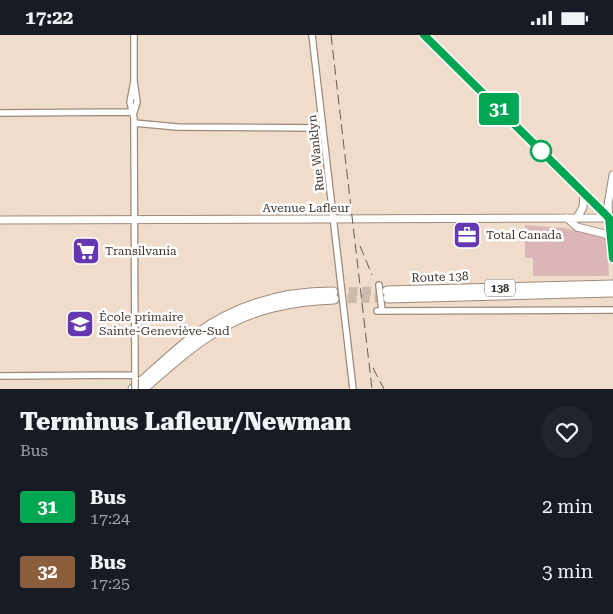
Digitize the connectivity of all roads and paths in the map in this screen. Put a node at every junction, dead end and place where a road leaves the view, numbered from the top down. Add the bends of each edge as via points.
1 (134, 35) edge
2 (312, 35) edge
3 (424, 35) edge
4 (134, 112) junction
5 (0, 113) edge
6 (134, 123) junction
7 (323, 128) junction
8 (613, 175) edge
9 (584, 194) junction
10 (567, 218) junction
11 (577, 218) junction
12 (611, 218) edge
13 (333, 219) junction
14 (0, 220) edge
15 (134, 220) junction
16 (612, 239) edge
17 (613, 257) edge
18 (613, 285) edge
19 (385, 291) junction
20 (613, 292) edge
21 (613, 310) edge
22 (0, 376) edge
23 (135, 377) junction
24 (134, 389) edge
25 (143, 389) edge
26 (353, 389) edge

1 - 4 street via 134,81 130,102
2 - 7 street, Rue Wanklyn
3 - 9 main road
4 - 5 street
4 - 6 street
6 - 7 street via 177,127
6 - 15 street
7 - 13 street, Rue Wanklyn
8 - 12 main road via 608,205
9 - 11 main road via 583,207
9 - 12 main road
10 - 11 main road, Avenue Lafleur
10 - 13 main road, Avenue Lafleur
10 - 16 main road via 577,227
11 - 12 main road, Avenue Lafleur
12 - 16 street
13 - 15 main road, Avenue Lafleur
13 - 26 street, Rue Wanklyn
14 - 15 main road, Avenue Lafleur
15 - 23 street
16 - 17 street
18 - 19 highway, Route 138 / 138
19 - 20 highway, Route 138 / 138
19 - 21 street via 380,311
22 - 23 street
23 - 24 street, bridge
24 - 25 highway via 191,338 232,313 282,297 311,293 334,296 282,304 238,318 194,345

